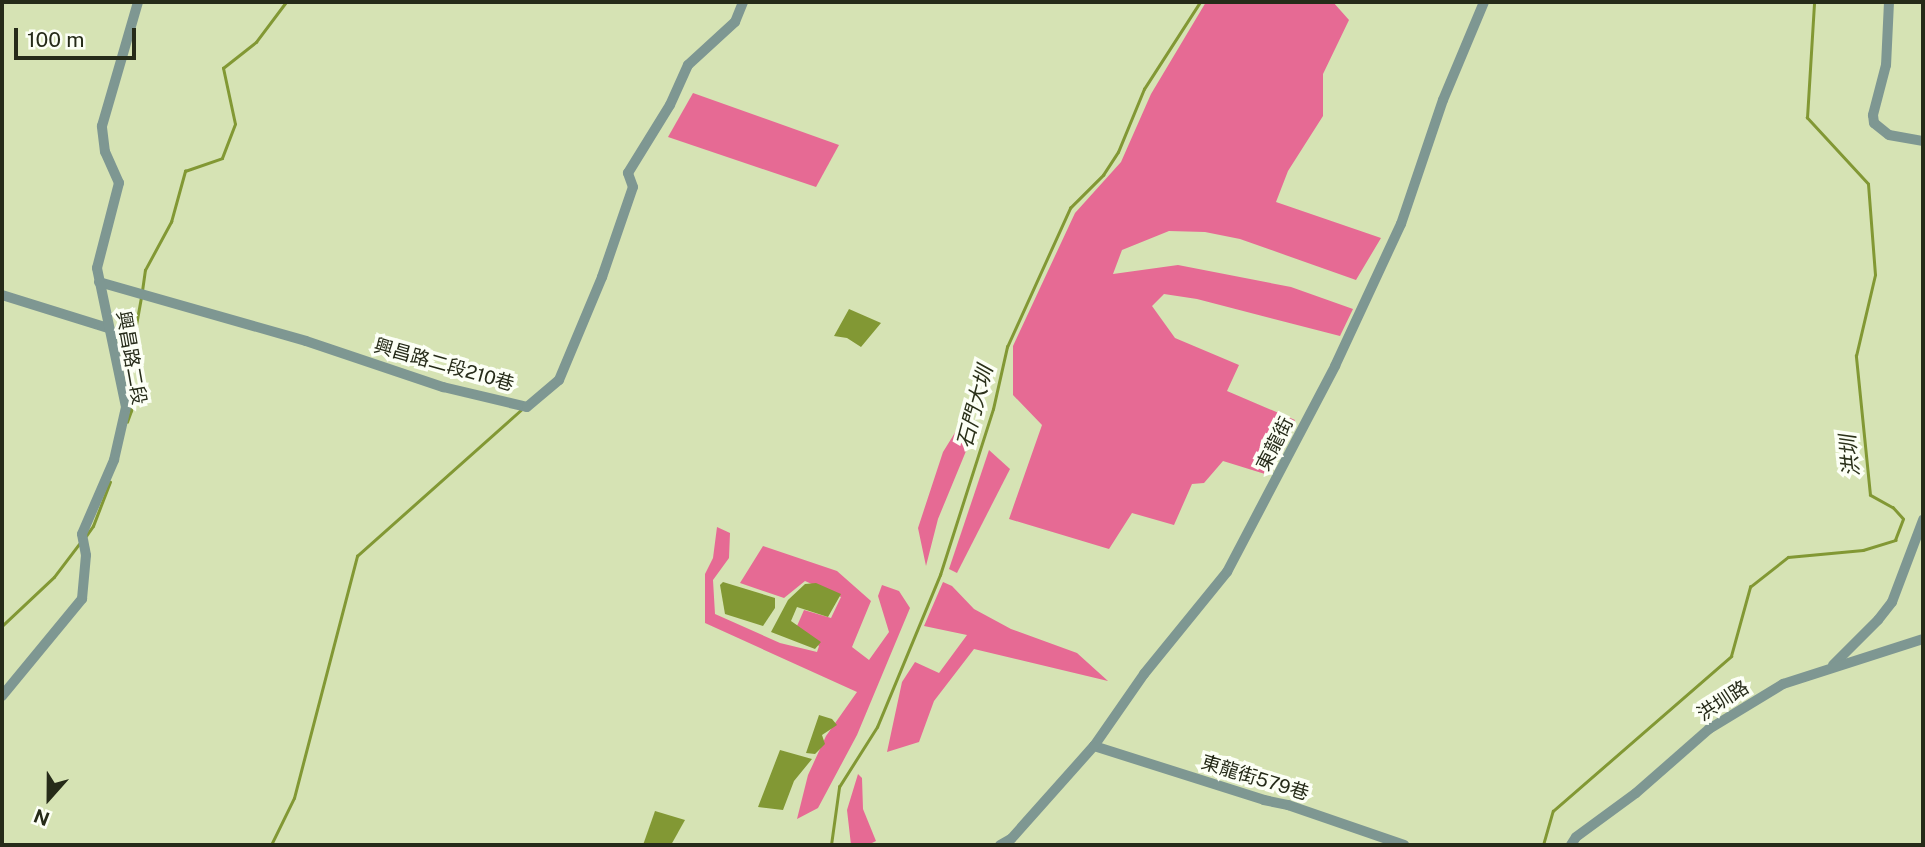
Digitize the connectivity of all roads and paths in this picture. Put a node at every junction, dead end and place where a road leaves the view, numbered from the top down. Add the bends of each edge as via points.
1 (138, 2) edge
2 (743, 2) edge
3 (1484, 2) edge
4 (1889, 2) edge
5 (1923, 141) edge
6 (99, 282) junction
7 (2, 295) edge
8 (108, 328) junction
9 (1923, 520) edge
10 (1923, 639) edge
11 (1830, 668) junction
12 (2, 696) edge
13 (1094, 746) junction
14 (1012, 842) edge
15 (1000, 845) edge
16 (1404, 845) edge
17 (1571, 845) edge

1 - 6 street, 興昌路二段 via 102,126 104,152 119,183 97,268
2 - 6 street, 興昌路二段210巷 via 735,22 688,65 628,173 633,187 559,380 524,406 443,387 306,341
3 - 13 street, 東龍街 via 1443,100 1401,224 1257,517 1227,572 1144,674
4 - 5 street via 1886,65 1874,124 1889,135
6 - 8 street, 興昌路二段
7 - 8 street
8 - 12 street, 興昌路二段 via 125,407 114,460 83,539 82,599
9 - 11 street via 1892,602
10 - 11 street, 洪圳路
11 - 17 street, 洪圳路 via 1783,684 1709,729
13 - 14 street, 東龍街
13 - 16 street, 東龍街579巷
14 - 15 street, 東龍街

